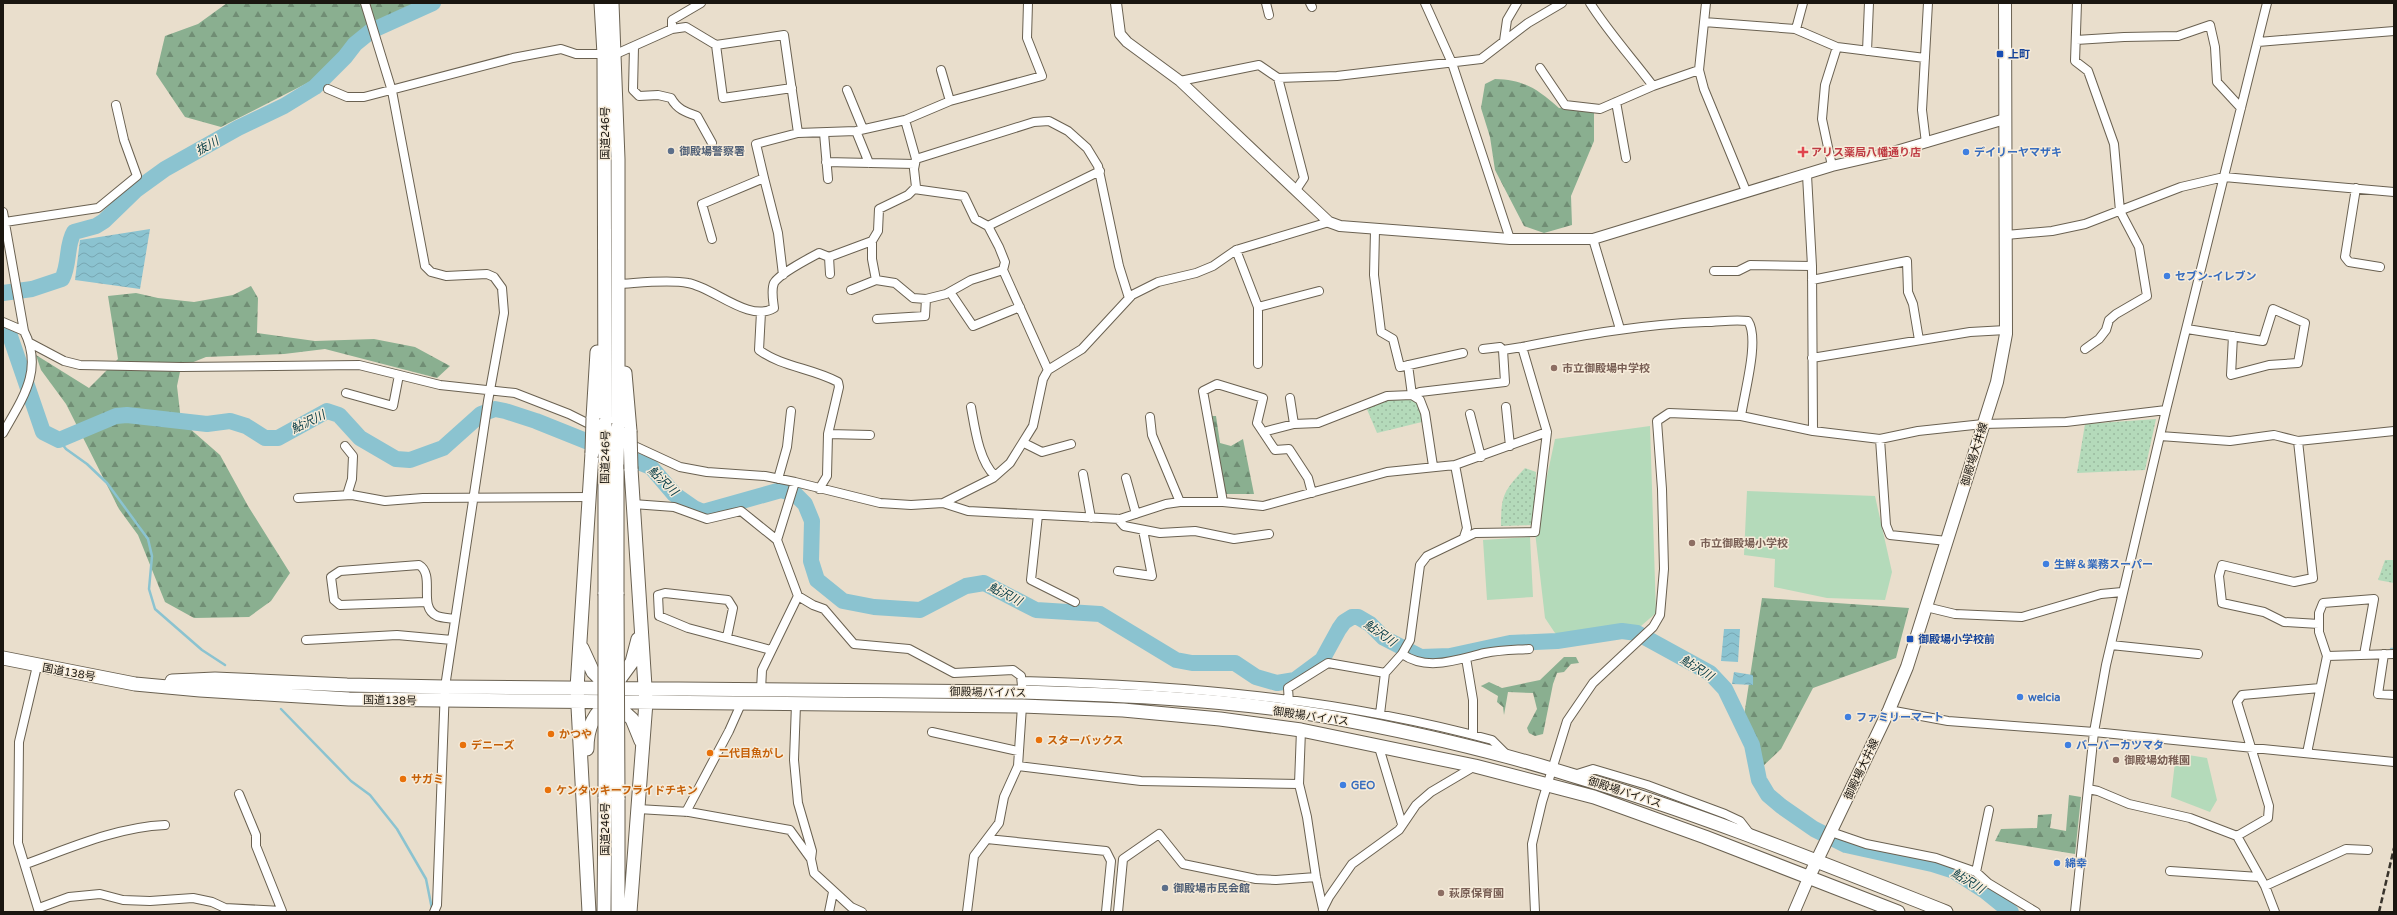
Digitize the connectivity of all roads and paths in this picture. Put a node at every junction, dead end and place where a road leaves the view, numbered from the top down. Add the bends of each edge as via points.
1 (365, 3) edge
2 (601, 3) edge
3 (612, 3) edge
4 (701, 3) edge
5 (1028, 3) edge
6 (1116, 3) edge
7 (1266, 3) edge
8 (1425, 3) edge
9 (1517, 3) edge
10 (1562, 3) edge
11 (1590, 3) edge
12 (1706, 3) edge
13 (1803, 3) edge
14 (1869, 3) edge
15 (1928, 3) edge
16 (2076, 3) edge
17 (2267, 3) edge
18 (2003, 5) edge
19 (1269, 15) dead end
20 (1704, 22) junction
21 (672, 29) junction
22 (1796, 30) junction
23 (2394, 31) edge
24 (1504, 40) junction
25 (2076, 40) junction
26 (2258, 42) junction
27 (716, 45) junction
28 (634, 47) junction
29 (1837, 48) junction
30 (1867, 51) junction
31 (610, 54) junction
32 (1925, 58) junction
33 (1452, 63) junction
34 (1540, 68) dead end
35 (941, 70) dead end
36 (1699, 70) junction
37 (1278, 78) junction
38 (1180, 81) junction
39 (1653, 86) junction
40 (792, 88) junction
41 (328, 89) dead end
42 (847, 90) dead end
43 (392, 91) junction
44 (950, 101) junction
45 (1616, 102) junction
46 (116, 105) dead end
47 (2241, 108) junction
48 (2005, 119) junction
49 (905, 120) junction
50 (860, 130) junction
51 (798, 133) junction
52 (824, 133) junction
53 (712, 142) dead end
54 (1926, 143) junction
55 (1626, 158) dead end
56 (916, 161) junction
57 (826, 162) junction
58 (869, 163) junction
59 (1832, 166) junction
60 (1100, 172) junction
61 (1807, 175) junction
62 (2224, 176) junction
63 (764, 178) junction
64 (828, 179) dead end
65 (2356, 188) junction
66 (914, 189) junction
67 (1296, 190) junction
68 (1746, 191) junction
69 (2394, 192) edge
70 (2120, 210) junction
71 (3, 212) edge
72 (5, 222) junction
73 (1329, 222) junction
74 (988, 226) junction
75 (1375, 230) junction
76 (2006, 235) junction
77 (712, 239) dead end
78 (1510, 239) junction
79 (1593, 239) junction
80 (872, 241) junction
81 (1236, 250) junction
82 (829, 257) junction
83 (1812, 266) junction
84 (2380, 267) dead end
85 (1003, 270) junction
86 (1714, 271) dead end
87 (830, 274) dead end
88 (783, 275) junction
89 (876, 280) junction
90 (1812, 280) junction
91 (617, 284) junction
92 (851, 290) dead end
93 (1319, 291) dead end
94 (950, 292) junction
95 (1129, 298) junction
96 (926, 299) junction
97 (1020, 307) junction
98 (1258, 307) junction
99 (611, 310) junction
100 (761, 312) junction
101 (877, 319) dead end
102 (3, 322) edge
103 (1620, 329) junction
104 (2187, 329) junction
105 (24, 330) junction
106 (2006, 330) junction
107 (2233, 336) junction
108 (1919, 340) junction
109 (30, 343) junction
110 (1522, 347) junction
111 (1483, 349) dead end
112 (2085, 349) dead end
113 (1503, 350) junction
114 (1463, 354) dead end
115 (1812, 358) junction
116 (1258, 364) dead end
117 (1408, 365) junction
118 (1048, 370) junction
119 (399, 375) junction
120 (490, 389) junction
121 (346, 393) dead end
122 (1412, 395) junction
123 (1290, 398) dead end
124 (971, 407) dead end
125 (1506, 407) dead end
126 (2166, 410) junction
127 (790, 411) dead end
128 (1470, 414) dead end
129 (1741, 416) junction
130 (1150, 417) dead end
131 (1294, 424) junction
132 (1983, 424) junction
133 (612, 425) junction
134 (1813, 431) junction
135 (2394, 431) edge
136 (1263, 432) junction
137 (1547, 432) junction
138 (3, 433) edge
139 (828, 434) junction
140 (870, 435) dead end
141 (2160, 436) junction
142 (1880, 438) junction
143 (2298, 441) junction
144 (1024, 443) junction
145 (1071, 444) dead end
146 (345, 446) dead end
147 (1510, 446) junction
148 (1481, 457) junction
149 (1455, 465) junction
150 (1433, 466) junction
151 (1083, 474) dead end
152 (995, 476) junction
153 (1126, 478) dead end
154 (778, 479) junction
155 (794, 484) junction
156 (819, 489) junction
157 (1312, 494) junction
158 (347, 495) junction
159 (590, 497) junction
160 (298, 498) dead end
161 (473, 499) junction
162 (1180, 502) junction
163 (1223, 502) junction
164 (943, 503) junction
165 (634, 504) junction
166 (1136, 514) junction
167 (1038, 515) junction
168 (1091, 518) junction
169 (1118, 519) junction
170 (1143, 530) junction
171 (1269, 534) dead end
172 (1464, 537) junction
173 (777, 540) junction
174 (1947, 541) junction
175 (637, 567) junction
176 (1118, 571) dead end
177 (2122, 592) junction
178 (611, 594) junction
179 (798, 596) junction
180 (427, 602) junction
181 (1075, 602) dead end
182 (1926, 607) junction
183 (456, 619) junction
184 (2319, 624) junction
185 (580, 635) junction
186 (727, 637) junction
187 (306, 640) dead end
188 (452, 640) junction
189 (2111, 645) junction
190 (1529, 649) dead end
191 (771, 650) junction
192 (1402, 654) junction
193 (2198, 654) dead end
194 (2384, 654) junction
195 (2394, 654) edge
196 (2364, 655) junction
197 (2327, 656) junction
198 (3, 658) edge
199 (1466, 658) junction
200 (37, 666) junction
201 (1385, 673) junction
202 (135, 684) junction
203 (1022, 686) junction
204 (445, 687) junction
205 (583, 688) junction
206 (641, 688) junction
207 (2320, 688) junction
208 (761, 690) junction
209 (611, 695) junction
210 (2394, 695) edge
211 (1289, 698) junction
212 (444, 701) junction
213 (583, 702) junction
214 (641, 702) junction
215 (741, 704) junction
216 (796, 704) junction
217 (1022, 706) junction
218 (1889, 710) junction
219 (1288, 712) junction
220 (1380, 714) junction
221 (1301, 730) junction
222 (932, 732) dead end
223 (2094, 732) junction
224 (1474, 735) junction
225 (1378, 744) junction
226 (2251, 749) junction
227 (1018, 751) junction
228 (2307, 753) junction
229 (643, 754) junction
230 (1509, 758) junction
231 (2394, 762) edge
232 (1018, 766) junction
233 (1475, 766) junction
234 (1552, 769) junction
235 (1299, 784) junction
236 (1547, 785) junction
237 (2088, 789) junction
238 (239, 794) dead end
239 (611, 797) junction
240 (638, 809) junction
241 (1989, 810) dead end
242 (686, 812) junction
243 (584, 824) junction
244 (1402, 824) junction
245 (165, 826) dead end
246 (1831, 832) junction
247 (2237, 836) junction
248 (986, 839) junction
249 (2368, 850) dead end
250 (811, 859) junction
251 (1816, 861) junction
252 (26, 864) junction
253 (2170, 871) dead end
254 (1976, 872) junction
255 (1316, 876) junction
256 (1809, 877) junction
257 (2259, 877) junction
258 (2265, 886) junction
259 (833, 892) junction
260 (39, 910) edge
261 (1324, 910) edge
262 (434, 912) edge
263 (589, 912) edge
264 (604, 912) edge
265 (618, 912) edge
266 (630, 912) edge
267 (829, 912) edge
268 (862, 912) edge
269 (967, 912) edge
270 (1106, 912) edge
271 (1118, 912) edge
272 (1535, 912) edge
273 (1794, 912) edge
274 (1898, 912) edge
275 (1946, 912) edge
276 (2036, 912) edge
277 (2075, 912) edge
278 (2275, 912) edge

1 - 43 street
2 - 31 highway, 国道246号
3 - 31 highway, 国道246号
4 - 21 street via 672,20
5 - 44 street via 1028,38 1042,76
6 - 38 street via 1120,34
7 - 19 street
8 - 33 street
9 - 24 street via 1507,20
10 - 24 street
11 - 39 street via 1608,32 1623,45
12 - 20 street
13 - 22 street
14 - 30 street
15 - 32 street
16 - 25 street
17 - 26 street
18 - 48 main road, 御殿場大井線
20 - 22 street
20 - 36 street
21 - 27 street via 686,27
21 - 28 street
22 - 29 street
23 - 26 street
24 - 33 street via 1481,59
25 - 47 street via 2178,36 2210,25 2215,48 2217,82
25 - 70 street via 2075,61 2088,71 2114,144
26 - 47 street
27 - 40 street via 784,35
27 - 40 street via 723,98
28 - 31 street
28 - 53 street via 633,90 639,96 658,95 671,98 675,106 696,116
29 - 30 street
29 - 59 street via 1825,85 1822,119
30 - 32 street
31 - 43 street via 576,54 561,49 513,58
31 - 91 highway, 国道246号
31 - 99 highway, 国道246号
32 - 54 street via 1922,110
33 - 37 street via 1337,76
33 - 78 street
34 - 45 street via 1565,105 1594,110
35 - 44 street
36 - 39 street
36 - 68 street via 1704,89
37 - 38 street via 1259,65
37 - 67 street via 1304,178
38 - 67 street
39 - 45 street
40 - 51 street
41 - 43 street via 347,97
42 - 50 street
43 - 120 street via 425,266 431,272 446,276 487,274 494,277 502,288 504,313
44 - 49 street
45 - 55 street
46 - 72 street via 124,140 137,176 98,208
47 - 62 street
48 - 54 street
48 - 76 main road, 御殿場大井線
49 - 50 street
49 - 56 street
50 - 52 street
50 - 58 street
51 - 52 street
51 - 63 street via 756,144
52 - 57 street
54 - 59 street
56 - 58 street
56 - 60 street via 1034,122 1049,121 1068,131 1087,148
56 - 66 street
57 - 58 street
57 - 64 street
59 - 61 street
60 - 74 street
60 - 95 street via 1121,274
61 - 68 street
61 - 83 street
62 - 65 street
62 - 70 street via 2181,187
62 - 104 street
63 - 77 street via 702,204
63 - 88 street via 778,233
65 - 69 street
65 - 84 street via 2345,256 2349,262
66 - 74 street via 964,196 975,219
66 - 80 street via 879,208 878,231
67 - 73 street
68 - 79 street
70 - 76 street via 2085,224 2052,231
70 - 112 street via 2139,247 2147,296 2116,314 2109,320 2106,330 2099,339
71 - 72 street
72 - 105 street
73 - 75 street via 1340,226
73 - 81 street
74 - 85 street via 1005,262
75 - 78 street
75 - 117 street via 1374,275 1381,332 1393,339 1400,367
76 - 106 main road, 御殿場大井線
78 - 79 street
79 - 103 street
80 - 82 street
80 - 89 street
81 - 95 street via 1213,266 1158,282
81 - 98 street
82 - 87 street
82 - 88 street via 819,253
83 - 86 street via 1750,265 1738,271
83 - 90 street
85 - 94 street via 971,280
85 - 97 street
88 - 100 street via 775,282 772,290 774,308
89 - 92 street
89 - 96 street via 895,283 913,298
90 - 108 street via 1907,261 1908,292 1913,304
90 - 115 street
91 - 99 highway, 国道246号
91 - 100 street via 689,283 738,305
93 - 98 street
94 - 96 street
94 - 97 street via 973,326
95 - 118 street via 1082,349
96 - 101 street via 925,316
97 - 118 street
98 - 116 street
99 - 133 highway via 624,353
99 - 133 highway via 597,347
100 - 139 street via 759,350 771,359 823,373 838,382
102 - 105 street
103 - 110 street
103 - 129 street via 1672,323 1748,321 1752,327 1753,341
104 - 107 street
104 - 126 street
105 - 109 street
106 - 108 street via 1970,332
106 - 132 main road, 御殿場大井線 via 1997,382
107 - 107 street via 2263,341 2273,309 2305,323 2298,363 2269,365 2231,375
108 - 115 street
109 - 119 street via 64,361 80,365 358,365
109 - 138 street via 33,366 30,381
110 - 113 street
110 - 137 street
111 - 113 street via 1500,347
113 - 122 street via 1505,382
114 - 117 street
115 - 134 street
117 - 122 street
118 - 144 street via 1043,379 1033,426
119 - 120 street via 440,385
119 - 121 street via 393,406
120 - 154 street via 515,393 569,414 680,467
120 - 161 street
122 - 131 street via 1387,396 1318,423
122 - 150 street via 1420,400 1425,413
123 - 131 street
124 - 152 street via 988,470
125 - 147 street
126 - 132 street via 2066,422
126 - 141 street
127 - 154 street via 786,447
128 - 148 street
129 - 134 street
129 - 234 street via 1669,413 1657,421 1664,569 1660,615 1653,627 1593,683 1574,708 1567,721
130 - 162 street via 1152,435
131 - 136 street
132 - 142 street
132 - 174 main road, 御殿場大井線
133 - 159 highway, bridge via 592,453
133 - 165 highway, bridge via 631,469
133 - 178 highway, 国道246号, bridge via 617,463
133 - 178 highway, 国道246号, bridge via 604,458
134 - 142 street
135 - 143 street
136 - 157 street via 1274,450 1289,449 1308,478
136 - 163 street via 1257,423 1263,398 1217,384 1203,391
137 - 147 street
137 - 172 street via 1535,532 1475,533
139 - 140 street
139 - 156 street via 827,476
141 - 143 street via 2230,441 2274,435
141 - 177 street
142 - 174 street via 1886,525 1890,535
143 - 184 street via 2313,578 2294,582 2222,565 2219,576 2222,603 2264,612 2284,622
144 - 145 street via 1042,452
144 - 152 street via 1010,463
146 - 158 street via 353,456
147 - 148 street
148 - 149 street
149 - 150 street
149 - 172 street via 1467,528
150 - 157 street via 1388,472
151 - 168 street
152 - 164 street
153 - 166 street
154 - 155 street
155 - 156 street
155 - 173 street
156 - 164 street via 880,503
157 - 163 street via 1263,506
158 - 160 street
158 - 161 street via 386,500
159 - 161 street
159 - 185 highway
161 - 183 street
162 - 163 street
162 - 166 street
164 - 167 street via 968,511
165 - 173 street via 674,507 707,519 741,511
165 - 175 highway
166 - 169 street
167 - 168 street
167 - 181 street via 1031,580
168 - 169 street
169 - 170 street via 1124,526
170 - 171 street via 1160,533 1195,531 1234,539
170 - 176 street via 1152,576
172 - 192 street via 1427,556 1420,565 1410,640
173 - 179 street
174 - 182 main road, 御殿場大井線
175 - 206 highway
175 - 209 highway via 637,645 628,670
177 - 182 street via 2101,594 2022,617 1955,614
177 - 189 street
178 - 239 highway, 国道246号, bridge
179 - 191 street
179 - 203 street via 824,609 854,644 909,649 954,673 1013,670 1021,676
180 - 180 street via 340,605 334,600 331,577 340,571 419,565 424,568 426,574
180 - 183 street via 436,616
182 - 218 main road, 御殿場大井線 via 1907,666
183 - 188 street
184 - 196 street via 2319,613 2323,603 2374,599
184 - 197 street
185 - 205 highway
185 - 209 highway via 588,664
186 - 186 street via 688,628 659,616 658,595 664,593 728,600 733,608
186 - 191 street
187 - 188 street via 397,635
188 - 204 street
189 - 193 street
189 - 223 street
190 - 199 street via 1506,650
191 - 208 street via 762,670
192 - 199 street via 1412,661 1430,663
192 - 201 street
194 - 195 street
194 - 196 street
194 - 210 street via 2378,694
196 - 197 street
197 - 207 street
198 - 200 highway, 国道138号
199 - 224 street via 1473,700
200 - 202 highway, 国道138号
200 - 252 street via 20,742 18,843
201 - 211 street via 1328,663 1288,688
201 - 220 street
202 - 204 highway, 国道138号 via 215,679
202 - 212 highway, 国道138号 via 305,697
203 - 208 highway, 御殿場バイパス
203 - 211 street via 1112,683
203 - 219 highway, 御殿場バイパス
204 - 205 highway, 国道138号
204 - 212 street
205 - 209 highway, 国道138号
205 - 213 highway
206 - 208 highway, 御殿場バイパス
206 - 209 highway
206 - 214 highway
207 - 226 street via 2242,696 2237,702
207 - 228 street
209 - 213 highway, 国道138号
209 - 214 highway
209 - 229 highway via 637,728
209 - 243 highway via 589,728
211 - 219 street
211 - 220 street
212 - 213 highway, 国道138号
212 - 262 street via 437,905
213 - 243 highway
214 - 215 highway, 御殿場バイパス
214 - 229 highway
215 - 216 highway, 御殿場バイパス
215 - 242 street
216 - 217 highway, 御殿場バイパス
216 - 250 street via 794,760 798,803 812,851
217 - 221 highway, 御殿場バイパス via 1123,710
217 - 227 street
218 - 223 street via 1948,721
218 - 246 main road, 御殿場大井線
219 - 230 highway, 御殿場バイパス via 1419,735
220 - 224 street
221 - 225 highway, 御殿場バイパス
221 - 235 street
222 - 227 street
223 - 226 street
223 - 237 street
224 - 230 street via 1492,740
225 - 233 highway, 御殿場バイパス
225 - 244 street
226 - 228 street
226 - 247 street via 2270,806 2268,818
227 - 232 street
228 - 231 street
229 - 240 highway
230 - 234 highway, 御殿場バイパス
232 - 235 street via 1142,781
232 - 248 street via 1004,797 999,823
233 - 236 highway, 御殿場バイパス
233 - 244 street via 1431,792 1416,804
234 - 236 street
234 - 251 highway, 御殿場バイパス via 1645,798
235 - 255 street
236 - 256 highway, 御殿場バイパス via 1594,797
236 - 272 street via 1532,844
237 - 247 street via 2098,790 2129,804 2190,818
237 - 277 street
238 - 260 street via 282,911 225,908 193,898 123,900 100,894 69,897
239 - 264 highway, 国道246号
239 - 265 highway, 国道246号
240 - 242 street
240 - 266 highway
241 - 254 street
242 - 250 street via 790,830
243 - 263 highway
244 - 261 street via 1399,830 1352,864 1329,897
245 - 252 street via 146,826 92,840
246 - 251 main road, 御殿場大井線
246 - 254 street via 1866,844 1936,858
247 - 257 street
248 - 269 street via 974,856
248 - 270 street via 1106,851 1111,861
249 - 258 street via 2346,849
250 - 259 street via 814,873
251 - 256 main road, 御殿場大井線
251 - 275 highway, 御殿場バイパス
252 - 260 street
253 - 257 street
254 - 276 street via 1988,883
255 - 261 street
255 - 271 street via 1256,879 1183,864 1159,834 1123,859
256 - 273 main road
256 - 274 highway, 御殿場バイパス
257 - 258 street
258 - 278 street
259 - 267 street
259 - 268 street via 851,907

